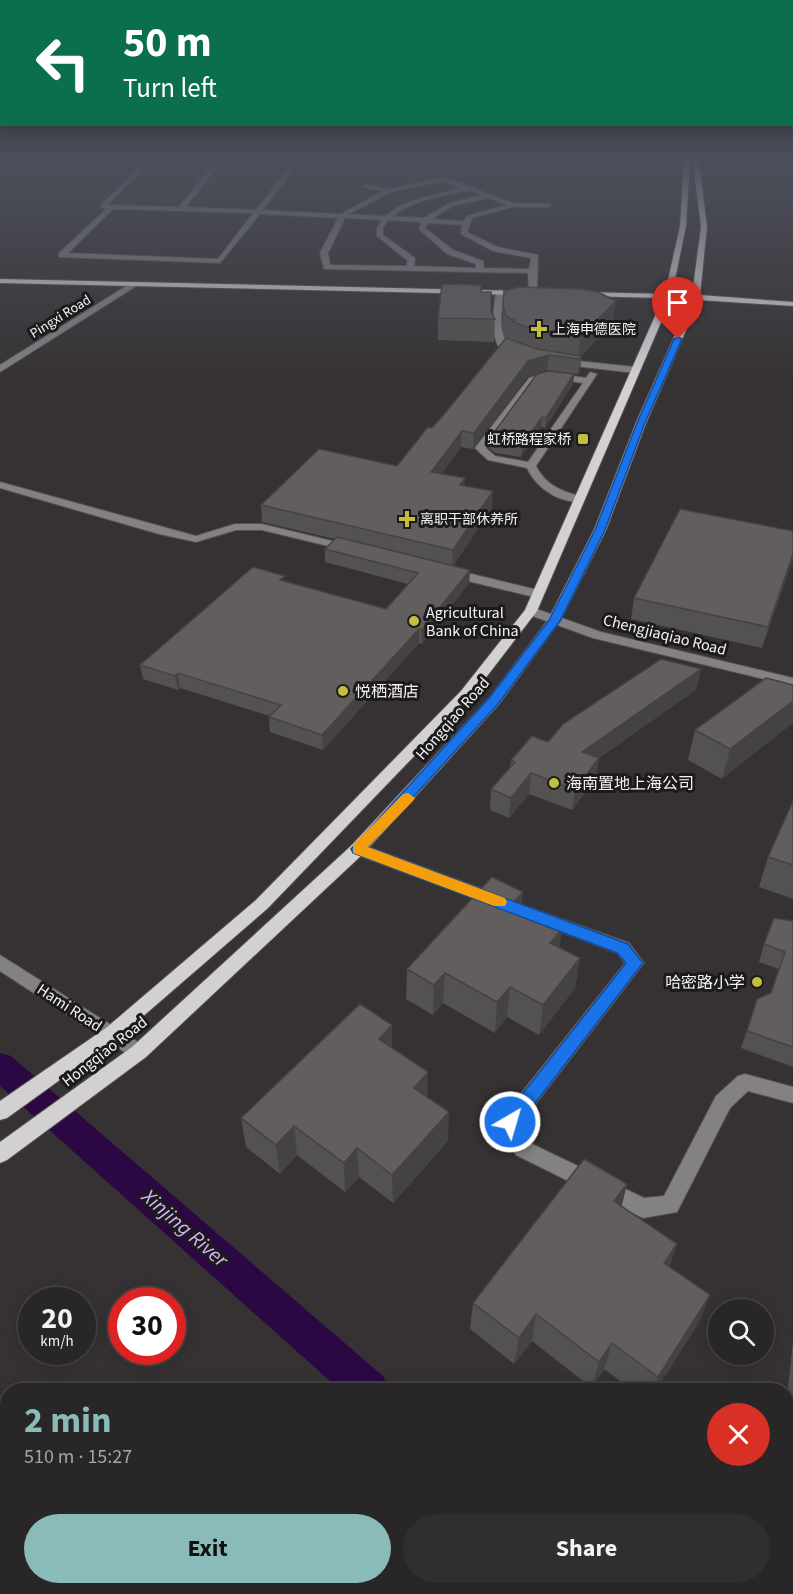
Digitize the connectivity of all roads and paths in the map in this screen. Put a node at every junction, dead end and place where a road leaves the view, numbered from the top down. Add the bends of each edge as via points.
1 (82, 235) edge
2 (241, 235) edge
3 (333, 235) edge
4 (380, 235) edge
5 (427, 235) edge
6 (467, 235) edge
7 (681, 235) edge
8 (703, 235) edge
9 (409, 268) junction
10 (480, 270) junction
11 (532, 272) junction
12 (0, 281) edge
13 (134, 285) junction
14 (500, 292) junction
15 (533, 293) junction
16 (544, 293) edge
17 (578, 294) edge
18 (668, 296) junction
19 (696, 297) junction
20 (793, 304) edge
21 (525, 357) edge
22 (546, 360) edge
23 (599, 367) junction
24 (0, 369) edge
25 (635, 370) junction
26 (589, 381) junction
27 (531, 465) junction
28 (0, 485) edge
29 (579, 499) junction
30 (366, 552) edge
31 (435, 569) edge
32 (538, 594) junction
33 (531, 611) junction
34 (554, 621) junction
35 (793, 682) edge
36 (358, 849) junction
37 (0, 962) edge
38 (112, 1034) junction
39 (139, 1052) junction
40 (793, 1095) edge
41 (0, 1112) edge
42 (0, 1154) edge

1 - 2 street via 62,255 220,261
3 - 9 street via 324,253 327,267
4 - 9 street via 412,260
5 - 10 street via 450,252 480,263
6 - 11 street via 478,243 535,257
7 - 18 main road, Hongqiao Road
8 - 19 main road, Hongqiao Road
9 - 10 street
10 - 11 street
11 - 15 street
12 - 13 main road
13 - 14 main road
13 - 24 street, Pingxi Road
14 - 15 main road
14 - 21 street via 498,340 506,350
15 - 16 main road
17 - 18 main road
18 - 19 main road
18 - 25 main road, Hongqiao Road
19 - 20 main road
19 - 34 main road, Hongqiao Road via 600,530
22 - 23 street
23 - 25 street
23 - 26 street
25 - 29 main road, Hongqiao Road
26 - 27 street
26 - 27 street via 548,375 532,380 480,448 492,458
27 - 29 street via 536,478 550,492
28 - 30 street via 196,539 235,528 262,527
29 - 32 main road, Hongqiao Road
31 - 32 street
32 - 33 main road, Hongqiao Road
33 - 34 street, Chengjiaqiao Road
33 - 38 main road, Hongqiao Road via 466,694 262,904
34 - 35 street, Chengjiaqiao Road via 597,636
34 - 36 main road, Hongqiao Road via 494,701
36 - 39 main road, Hongqiao Road
36 - 40 street via 623,948 635,963 510,1122 523,1149 643,1208 670,1205 723,1102 745,1082
37 - 38 street, Hami Road
38 - 39 street, Hami Road
38 - 41 main road, Hongqiao Road
39 - 42 main road, Hongqiao Road

